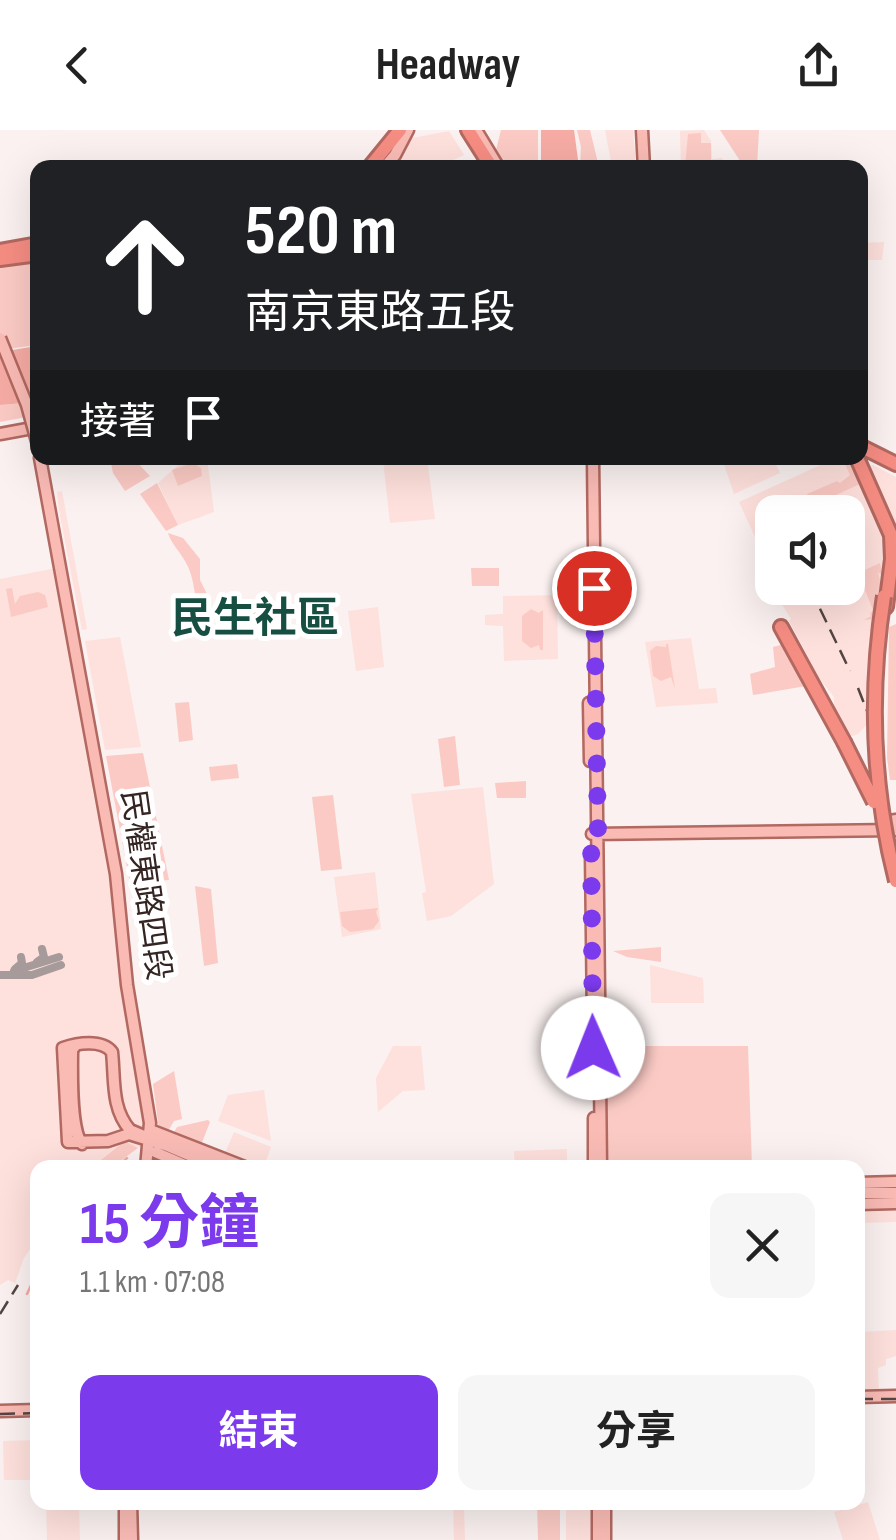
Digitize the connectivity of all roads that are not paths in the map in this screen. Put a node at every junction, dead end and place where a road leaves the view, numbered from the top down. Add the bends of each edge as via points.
1 (402, 130) edge
2 (639, 130) edge
3 (474, 133) edge
4 (382, 160) edge
5 (382, 160) edge
6 (491, 160) edge
7 (641, 160) edge
8 (30, 249) edge
9 (5, 251) edge
10 (0, 325) edge
11 (0, 338) edge
12 (30, 402) edge
13 (30, 416) edge
14 (30, 425) edge
15 (0, 431) edge
16 (868, 456) edge
17 (43, 465) edge
18 (590, 465) edge
19 (863, 465) edge
20 (864, 465) edge
21 (896, 465) edge
22 (890, 546) junction
23 (781, 627) dead end
24 (891, 825) edge
25 (594, 831) junction
26 (894, 870) edge
27 (116, 1103) junction
28 (155, 1140) junction
29 (108, 1141) junction
30 (151, 1160) edge
31 (181, 1160) edge
32 (201, 1160) edge
33 (221, 1160) edge
34 (597, 1160) edge
35 (896, 1182) edge
36 (865, 1183) edge
37 (896, 1193) edge
38 (865, 1194) edge
39 (896, 1202) edge
40 (865, 1204) edge
41 (896, 1399) edge
42 (865, 1400) edge
43 (30, 1413) edge
44 (0, 1414) edge
45 (128, 1510) edge
46 (602, 1510) edge
47 (129, 1540) edge
48 (602, 1540) edge

1 - 4 highway
1 - 5 main road
2 - 7 main road
3 - 6 highway
8 - 9 highway
10 - 12 main road, bridge
11 - 13 main road, bridge
14 - 15 main road
16 - 21 highway
17 - 28 main road, 民權東路四段
18 - 25 main road
19 - 22 highway
20 - 22 highway
22 - 24 highway, bridge via 875,668 876,776
22 - 26 highway, bridge via 879,718 884,821
23 - 24 highway, bridge
24 - 25 main road
24 - 26 highway, bridge
25 - 34 main road
27 - 28 main road via 130,1130
27 - 29 main road
27 - 29 main road via 111,1049 72,1046 78,1143
28 - 29 main road via 129,1134
28 - 30 main road, 民權東路四段
28 - 31 main road
28 - 32 main road
28 - 33 main road
35 - 36 main road
37 - 38 main road
39 - 40 main road
41 - 42 main road
43 - 44 main road
45 - 47 main road
46 - 48 main road

